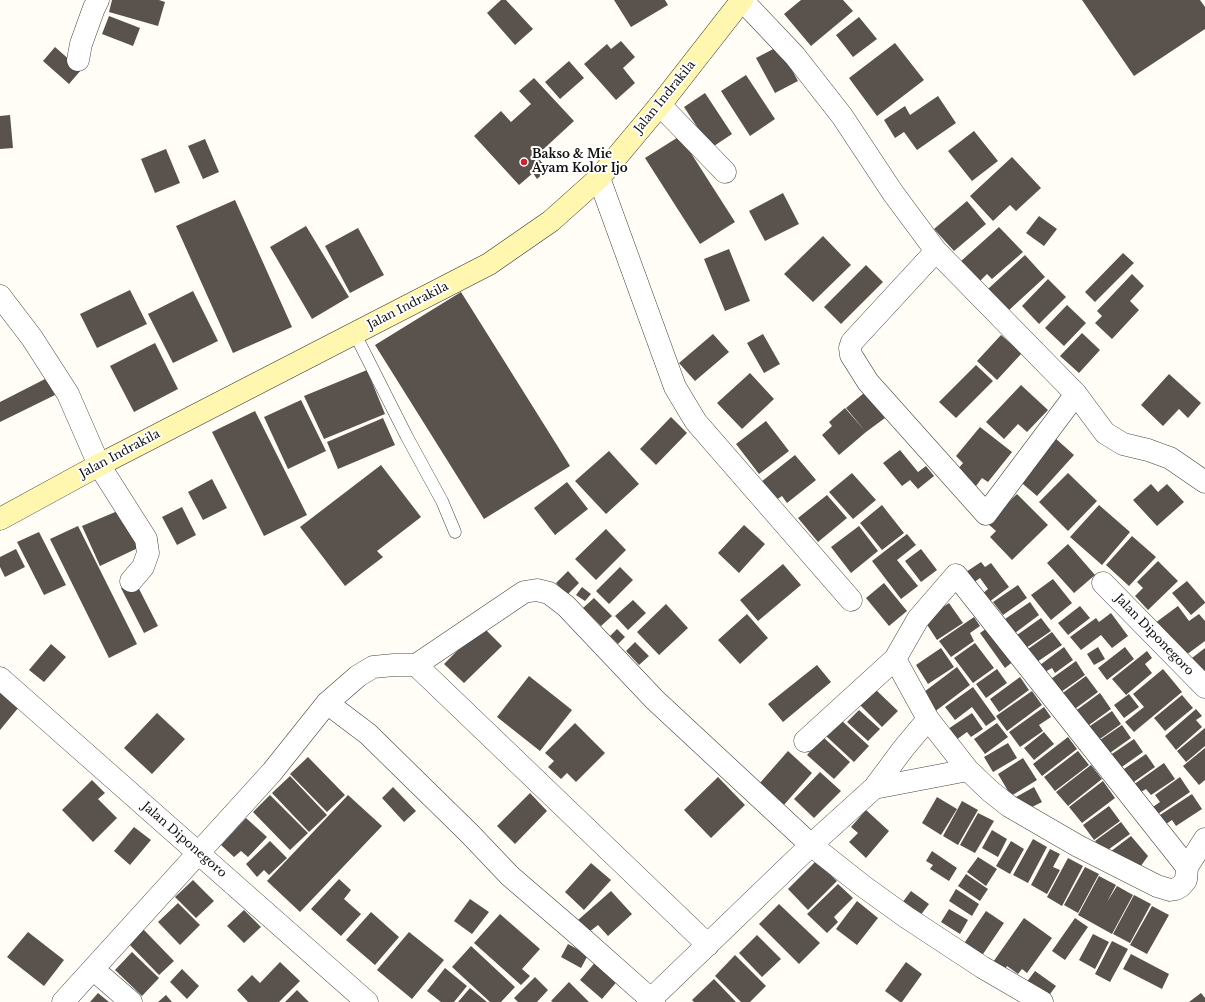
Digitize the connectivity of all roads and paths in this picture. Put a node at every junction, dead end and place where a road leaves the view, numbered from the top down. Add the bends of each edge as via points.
1 (98, 0) edge
2 (742, 0) edge
3 (78, 60) dead end
4 (660, 105) junction
5 (725, 172) dead end
6 (599, 178) junction
7 (936, 251) junction
8 (0, 296) edge
9 (355, 334) junction
10 (1076, 394) junction
11 (99, 465) junction
12 (1205, 482) edge
13 (0, 519) edge
14 (455, 532) dead end
15 (131, 581) dead end
16 (1103, 583) dead end
17 (852, 600) dead end
18 (895, 659) junction
19 (416, 665) junction
20 (0, 678) edge
21 (1205, 687) edge
22 (327, 703) junction
23 (928, 719) junction
24 (805, 741) dead end
25 (968, 770) junction
26 (874, 788) junction
27 (1205, 839) edge
28 (812, 845) junction
29 (199, 853) junction
30 (1187, 867) junction
31 (708, 945) junction
32 (93, 969) junction
33 (651, 1001) edge
34 (63, 1002) edge
35 (131, 1002) edge
36 (367, 1002) edge
37 (1042, 1002) edge

1 - 3 street
2 - 4 street, Jalan Indrakila
2 - 7 street via 795,56 837,110
4 - 5 street
4 - 6 street, Jalan Indrakila
6 - 9 street, Jalan Indrakila via 551,221 489,264
6 - 17 street via 675,387 696,422
7 - 10 street
7 - 10 street via 852,342 851,355 868,382 986,514
8 - 11 street via 32,338 68,394
9 - 11 street, Jalan Indrakila
9 - 14 lane via 442,501
10 - 12 street via 1105,433 1124,444 1170,458
11 - 13 street, Jalan Indrakila
11 - 15 street via 146,539 148,553 143,567
16 - 21 street, Jalan Diponegoro
18 - 23 street
18 - 24 street
18 - 30 street via 918,619 956,575
19 - 22 street via 373,667 358,676
19 - 28 street via 524,592 537,590 550,593 566,606 655,700
19 - 31 street
20 - 29 street, Jalan Diponegoro
22 - 29 street via 272,772
22 - 33 street via 368,734 510,876
23 - 25 street
23 - 26 street
25 - 26 street
25 - 30 street via 1009,806 1078,846 1157,886 1170,890 1181,886 1186,880
26 - 28 street
27 - 30 street
28 - 31 street
28 - 37 street via 906,917 982,967
29 - 32 street
29 - 36 street, Jalan Diponegoro
31 - 33 street
32 - 34 street
32 - 35 street

